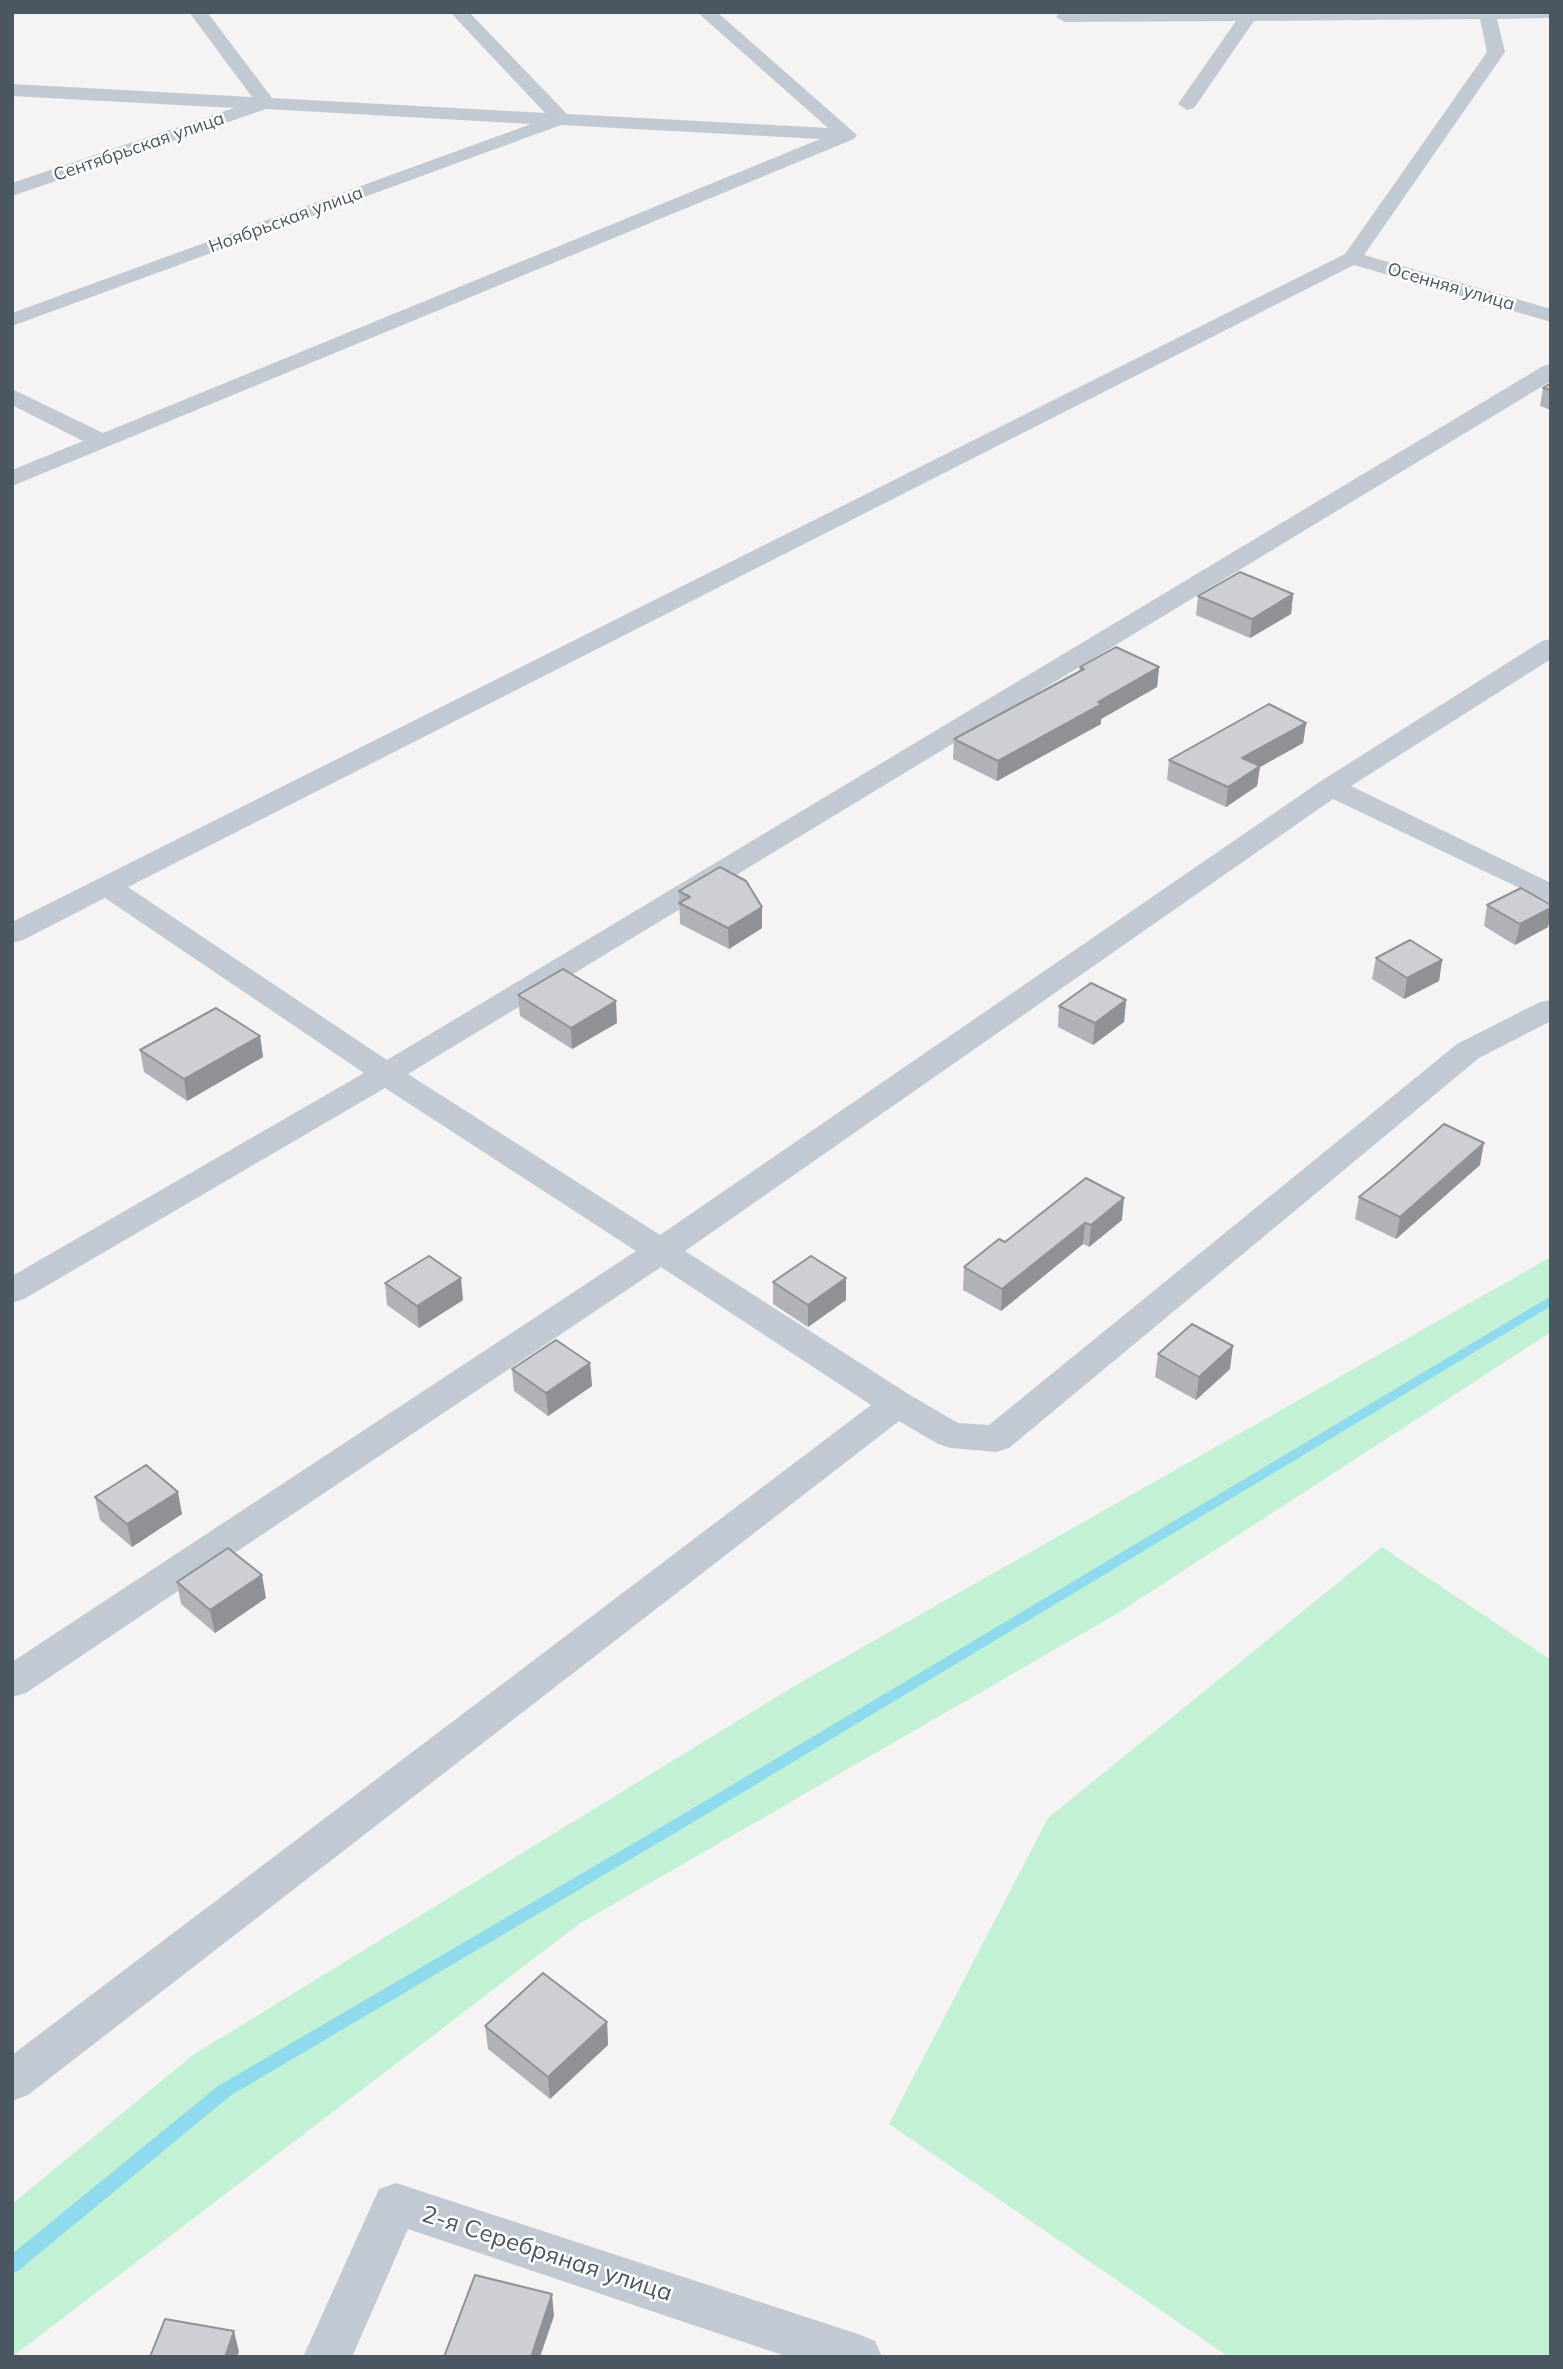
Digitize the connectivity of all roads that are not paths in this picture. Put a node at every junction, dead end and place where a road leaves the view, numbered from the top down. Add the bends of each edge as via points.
1 (198, 12) edge
2 (459, 12) edge
3 (706, 12) edge
4 (1489, 13) edge
5 (1551, 13) edge
6 (1245, 14) edge
7 (1065, 18) dead end
8 (12, 90) edge
9 (266, 103) junction
10 (1187, 104) dead end
11 (561, 119) junction
12 (847, 135) junction
13 (12, 190) edge
14 (1352, 258) junction
15 (1551, 316) edge
16 (12, 320) edge
17 (1551, 371) edge
18 (12, 396) edge
19 (102, 442) junction
20 (12, 479) edge
21 (1551, 647) edge
22 (1331, 787) junction
23 (105, 885) junction
24 (1551, 894) edge
25 (12, 934) edge
26 (1551, 1009) edge
27 (386, 1074) junction
28 (661, 1251) junction
29 (12, 1291) edge
30 (897, 1404) junction
31 (12, 1682) edge
32 (12, 2081) edge
33 (327, 2357) edge
34 (858, 2357) edge

1 - 9 street
2 - 11 street
3 - 12 street
4 - 5 street
4 - 6 street
4 - 14 street via 1496,52
6 - 7 street
6 - 10 street
8 - 9 street
9 - 11 street
9 - 13 street, Сентябрьская улица
11 - 12 street
11 - 16 street, Ноябрьская улица
12 - 19 street
14 - 15 street, Осенняя улица
14 - 23 street
17 - 27 street
18 - 19 street
19 - 20 street
21 - 22 street
22 - 24 street
22 - 28 street
23 - 25 street
23 - 27 street
26 - 30 street via 1468,1051 996,1439 951,1435
27 - 28 street
27 - 29 street
28 - 30 street
28 - 31 street
30 - 32 street
33 - 34 street, 2-я Серебряная улица via 396,2204

